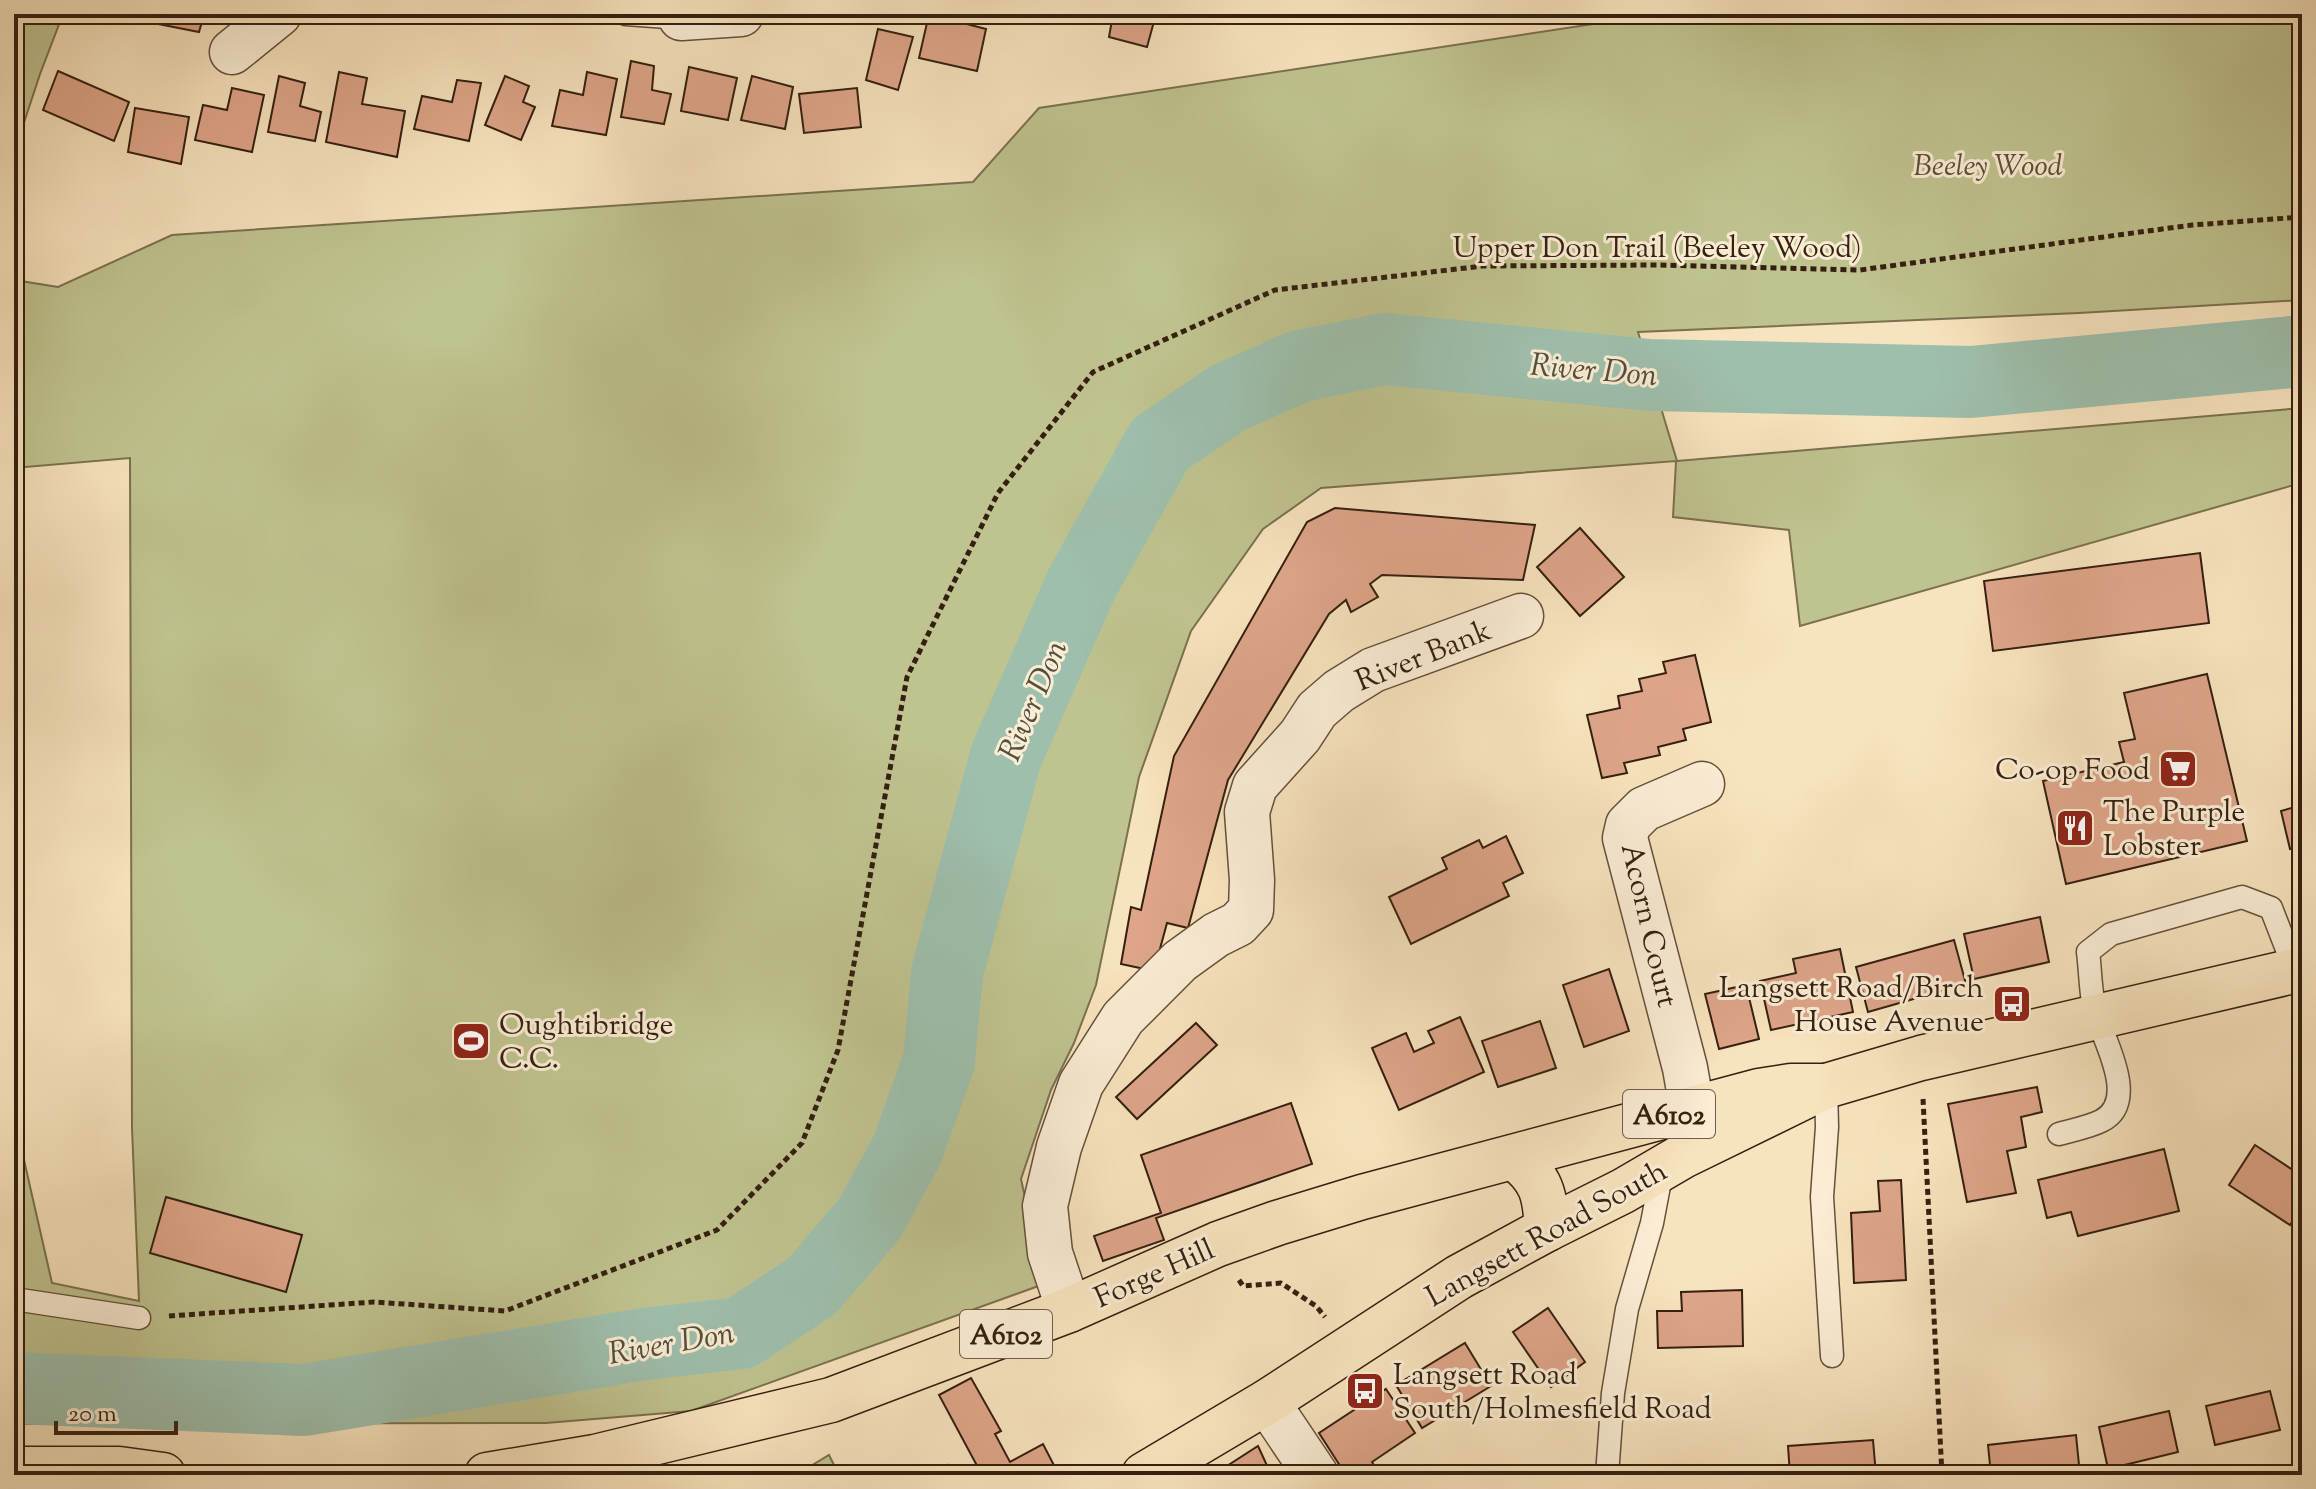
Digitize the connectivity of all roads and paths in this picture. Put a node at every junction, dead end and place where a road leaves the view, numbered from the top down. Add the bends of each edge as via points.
1 (279, 14) edge
2 (626, 14) edge
3 (741, 14) edge
4 (681, 18) joint
5 (232, 52) dead end
6 (2302, 217) edge
7 (1521, 616) dead end
8 (1702, 784) dead end
9 (2299, 970) edge
10 (2096, 1016) junction
11 (1921, 1058) junction
12 (1826, 1086) junction
13 (1692, 1108) junction
14 (2059, 1134) dead end
15 (1514, 1157) junction
16 (1662, 1168) junction
17 (1547, 1229) junction
18 (1218, 1244) junction
19 (14, 1299) edge
20 (1069, 1310) junction
21 (139, 1318) joint
22 (1352, 1348) junction
23 (1832, 1356) dead end
24 (1267, 1402) junction
25 (14, 1469) edge
26 (119, 1472) edge
27 (163, 1475) edge
28 (487, 1475) edge
29 (1144, 1475) edge
30 (1316, 1475) edge
31 (1607, 1475) edge
32 (1942, 1475) edge

1 - 5 street
2 - 4 lane
3 - 4 street
6 - 21 path, Upper Don Trail (Beeley Wood) via 2192,225 1860,270 1483,266 1275,290 1093,372 998,493 907,677 838,1050 802,1143 717,1230 505,1311 374,1302
7 - 20 street, River Bank via 1373,670 1339,691 1255,786 1247,812 1251,910 1180,961 1123,1018 1076,1097 1045,1206 1050,1253
8 - 13 street, Acorn Court via 1644,809 1628,825 1625,838
9 - 10 main road, Langsett Road South / A6102
9 - 10 lane via 2271,908 2242,897 2111,934 2088,952
10 - 11 main road, Langsett Road South / A6102
10 - 14 lane via 2117,1069 2114,1110 2103,1121
11 - 12 main road, Langsett Road South / A6102
11 - 32 path
12 - 13 main road, Forge Hill / A6102 via 1759,1091
12 - 16 main road, Langsett Road South / A6102
12 - 23 lane via 1822,1197
13 - 15 main road, Forge Hill / A6102
15 - 17 main road via 1541,1186
15 - 18 main road, Forge Hill / A6102 via 1362,1197
16 - 17 main road, Langsett Road South / A6102
16 - 31 lane via 1627,1309
17 - 22 main road, Langsett Road South / A6102 via 1459,1277
18 - 20 main road, Forge Hill / A6102
18 - 22 path via 1243,1286 1281,1283 1316,1306
19 - 21 lane
20 - 28 main road, Forge Hill / A6102 via 831,1400 595,1457
22 - 24 main road, Langsett Road South / A6102
24 - 29 main road, Langsett Road South / A6102
24 - 30 street
25 - 26 main road
26 - 27 main road

